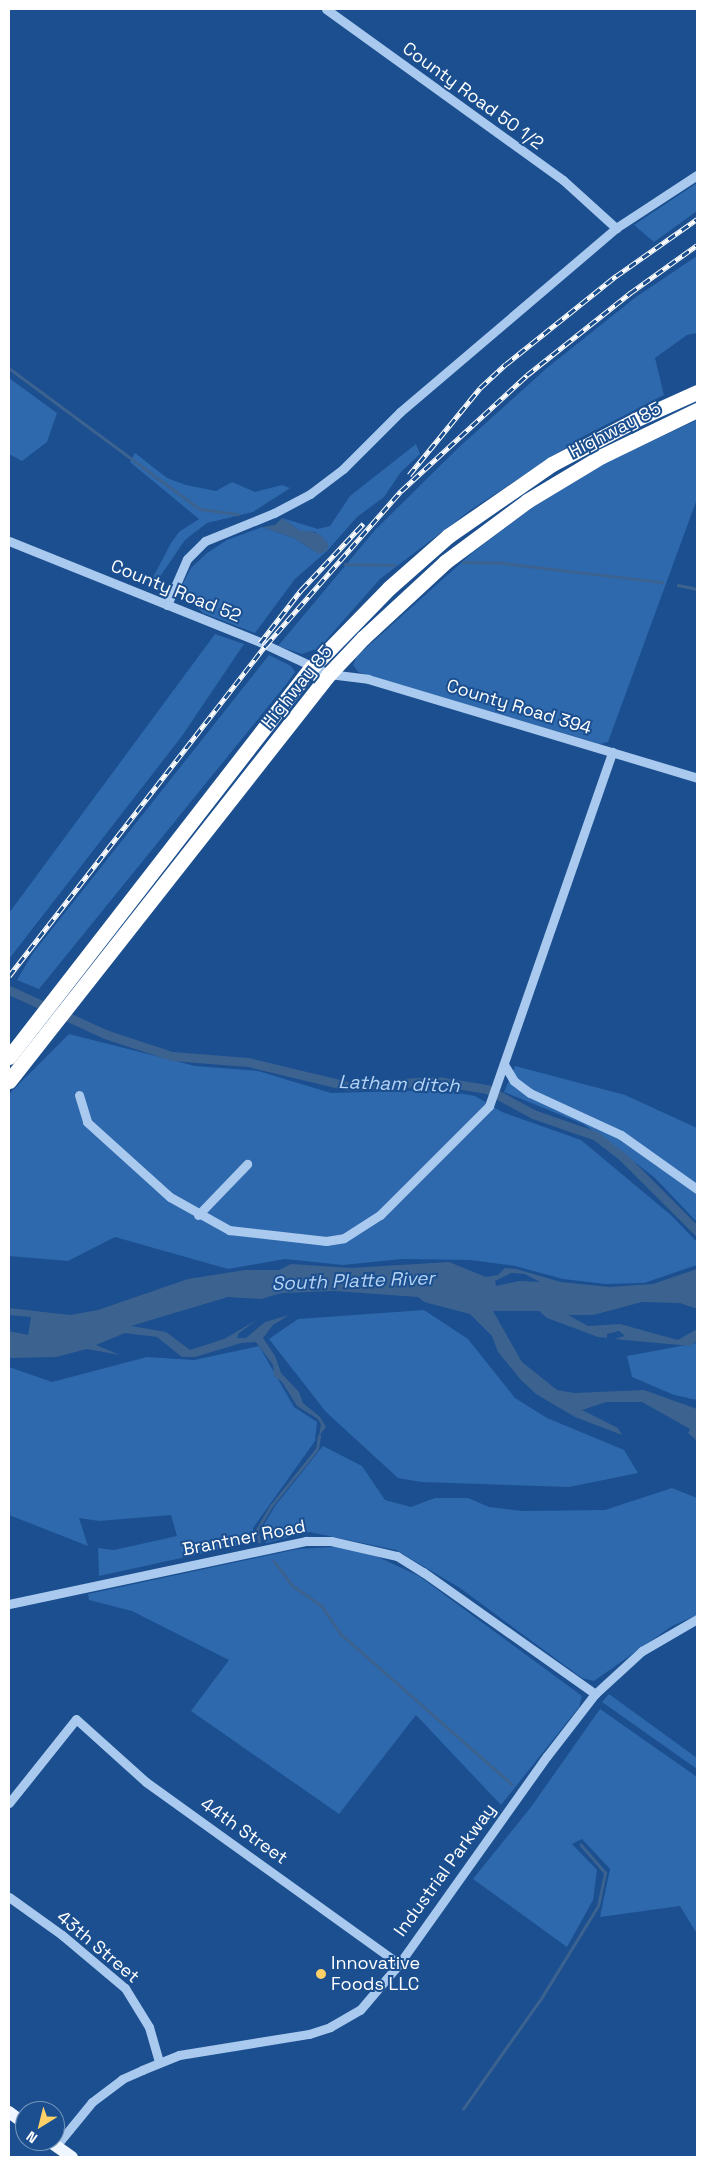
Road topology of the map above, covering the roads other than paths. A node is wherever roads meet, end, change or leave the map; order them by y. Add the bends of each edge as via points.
1 (326, 9) edge
2 (697, 175) edge
3 (616, 228) junction
4 (697, 392) edge
5 (697, 410) edge
6 (9, 541) edge
7 (167, 605) junction
8 (312, 667) junction
9 (329, 674) junction
10 (612, 752) junction
11 (697, 778) edge
12 (9, 1057) edge
13 (505, 1066) junction
14 (9, 1081) edge
15 (79, 1095) dead end
16 (247, 1164) dead end
17 (697, 1189) edge
18 (198, 1215) junction
19 (9, 1604) edge
20 (697, 1619) edge
21 (595, 1694) junction
22 (9, 1803) edge
23 (9, 1897) edge
24 (399, 1964) junction
25 (159, 2062) junction
26 (65, 2130) edge

1 - 3 street, County Road 50 1/2 via 563,180 601,211
2 - 3 street
3 - 7 street via 400,412 343,469 310,494 274,513 204,541 187,559
4 - 8 highway, Highway 85 via 592,442 515,488 448,536 410,569
5 - 9 highway, Highway 85 via 602,456 527,501 445,562
6 - 7 street, County Road 52
7 - 8 street, County Road 52
8 - 9 street, County Road 52
8 - 12 highway, Highway 85
9 - 10 street, County Road 394 via 368,679
9 - 14 highway, Highway 85
10 - 11 street, County Road 394
10 - 13 street
13 - 17 street via 514,1081 530,1093 621,1135
13 - 18 street via 489,1106 380,1215 344,1238 326,1241 246,1233 229,1230
15 - 18 street via 87,1122 170,1197
16 - 18 street
19 - 21 street, Brantner Road via 306,1541 331,1541 396,1556
20 - 21 street, Industrial Parkway via 642,1651
21 - 24 street, Industrial Parkway
22 - 24 street, 44th Street via 76,1719 146,1782
23 - 25 street, 43th Street via 62,1935 125,1988 149,2027
24 - 25 street, Industrial Parkway via 360,2010 330,2027 289,2038 197,2051
25 - 26 street, Industrial Parkway via 106,2090

